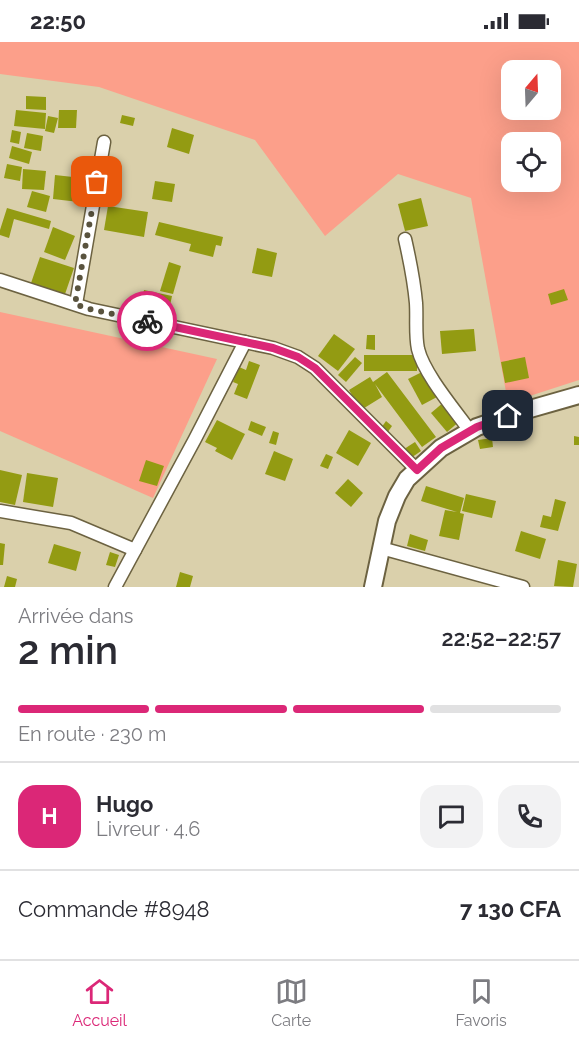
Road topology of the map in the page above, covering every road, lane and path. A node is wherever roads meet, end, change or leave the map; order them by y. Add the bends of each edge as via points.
1 (104, 142) dead end
2 (405, 239) dead end
3 (0, 280) edge
4 (75, 304) junction
5 (244, 342) junction
6 (579, 395) edge
7 (471, 431) junction
8 (417, 470) junction
9 (0, 511) edge
10 (381, 548) junction
11 (135, 550) junction
12 (115, 587) edge
13 (374, 587) edge
14 (523, 587) edge

1 - 4 street
2 - 7 street via 416,303 417,348 428,373
3 - 4 street
4 - 5 street
5 - 8 street via 298,357 315,368
5 - 11 street
6 - 7 street
7 - 8 street via 441,448
8 - 10 street via 397,496
9 - 11 street via 71,523
10 - 13 street
10 - 14 street
11 - 12 street

